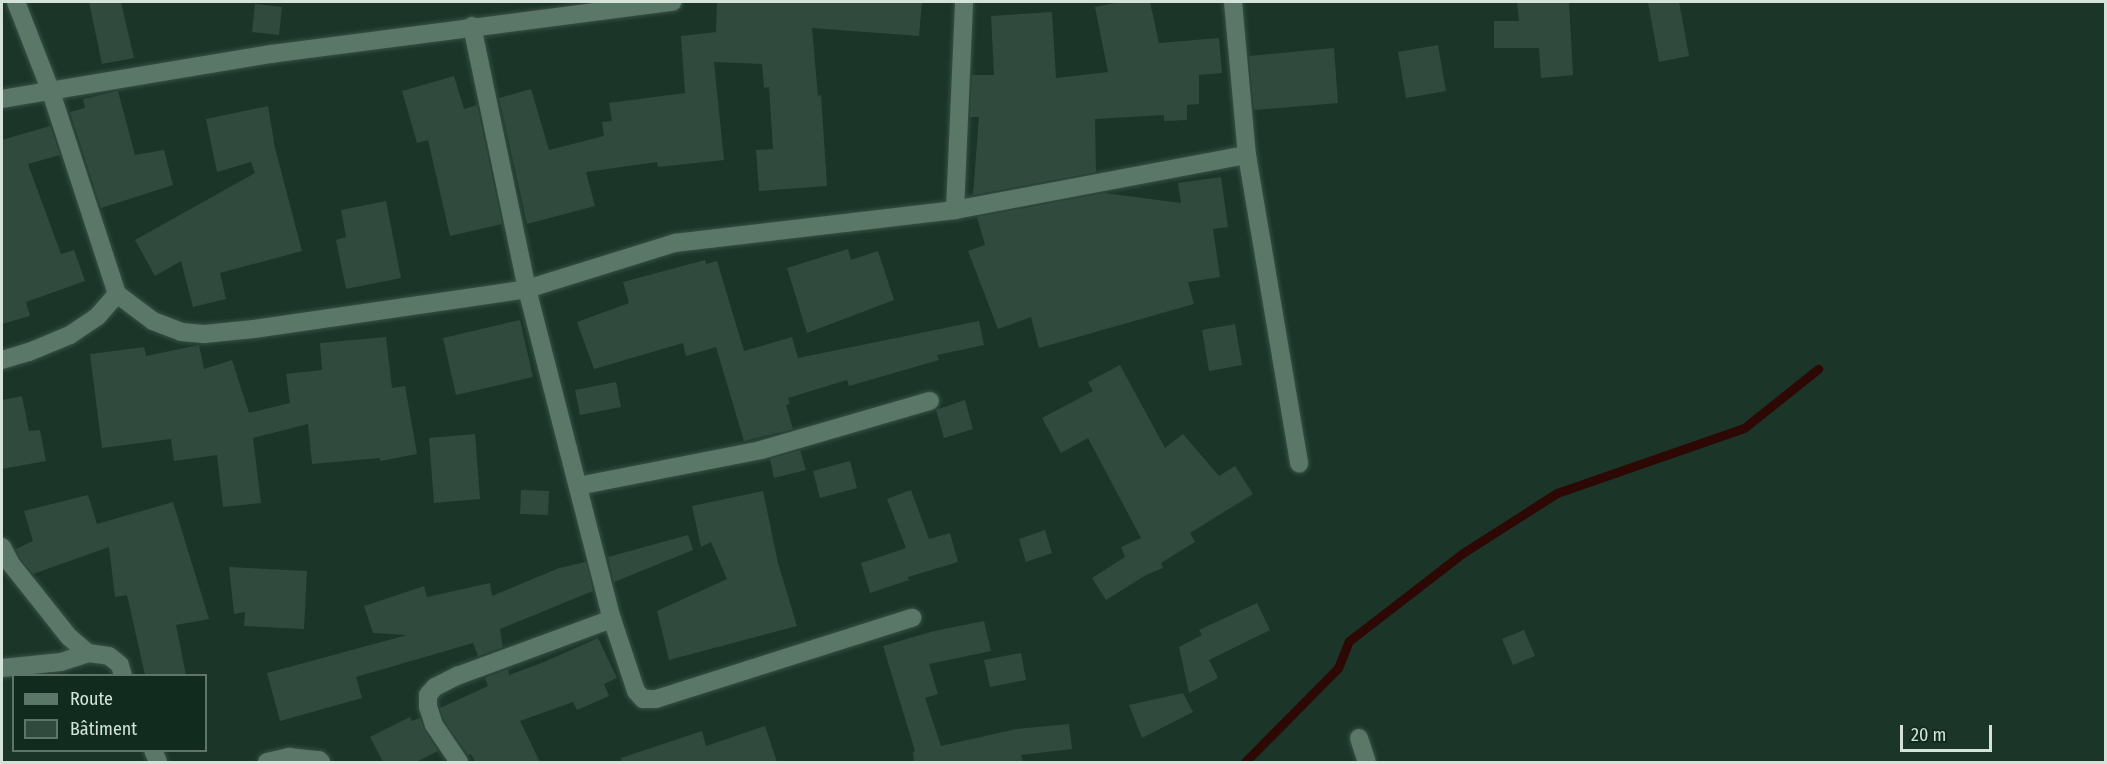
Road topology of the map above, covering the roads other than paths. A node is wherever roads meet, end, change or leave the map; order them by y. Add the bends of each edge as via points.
1 (16, 2) edge
2 (673, 2) edge
3 (964, 2) edge
4 (1233, 2) edge
5 (472, 26) junction
6 (50, 89) junction
7 (2, 99) edge
8 (1247, 155) junction
9 (955, 210) junction
10 (527, 289) junction
11 (117, 294) junction
12 (2, 360) edge
13 (930, 400) dead end
14 (1299, 464) dead end
15 (578, 486) junction
16 (2, 547) edge
17 (912, 618) dead end
18 (612, 619) junction
19 (88, 653) junction
20 (2, 668) edge
21 (123, 674) edge
22 (1359, 738) dead end
23 (267, 762) edge
24 (321, 762) edge
25 (459, 762) edge
26 (1367, 762) edge

1 - 6 street
2 - 5 street
3 - 9 street
4 - 8 street
5 - 6 street
5 - 10 street
6 - 7 street
6 - 11 street
8 - 9 street
8 - 14 street
9 - 10 street via 675,243
10 - 11 street via 204,334 181,332 153,321
10 - 15 street
11 - 12 street via 97,317 70,335
13 - 15 street via 761,450
15 - 18 street
16 - 19 street via 69,637
17 - 18 street via 656,699 643,699 636,691
18 - 25 street via 435,687 428,695 428,707 434,724
19 - 20 street via 61,662
19 - 21 street via 110,656
22 - 26 street
23 - 24 street via 289,757

